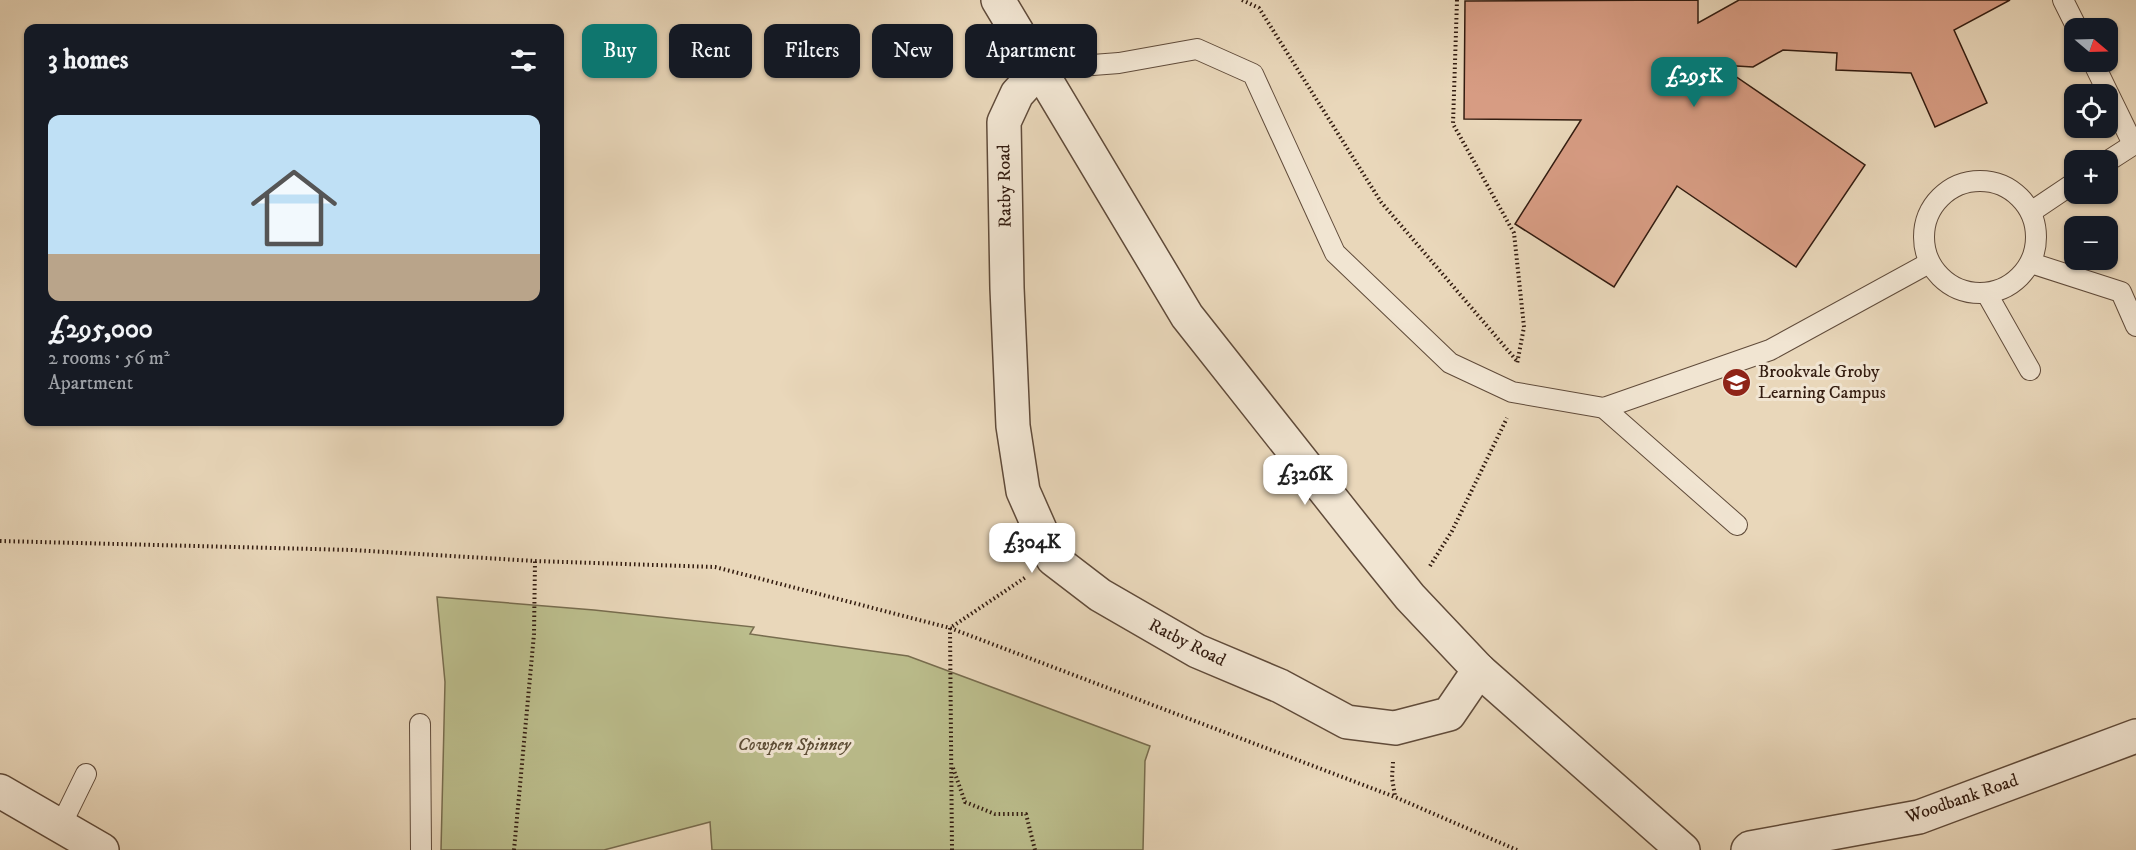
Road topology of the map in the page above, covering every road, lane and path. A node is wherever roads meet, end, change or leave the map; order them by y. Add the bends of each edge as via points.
1 (998, 0) edge
2 (1242, 0) edge
3 (1457, 0) edge
4 (2063, 0) edge
5 (2072, 18) edge
6 (1013, 24) edge
7 (1097, 65) edge
8 (2098, 72) edge
9 (1032, 78) edge
10 (1045, 78) edge
11 (2135, 143) edge
12 (2118, 154) edge
13 (2064, 190) edge
14 (2031, 212) junction
15 (1929, 262) junction
16 (2031, 263) junction
17 (1987, 294) junction
18 (2136, 326) edge
19 (1518, 361) junction
20 (2030, 370) dead end
21 (1512, 392) junction
22 (1604, 408) junction
23 (1737, 525) dead end
24 (1452, 531) dead end
25 (0, 541) edge
26 (1053, 559) junction
27 (535, 561) junction
28 (950, 628) junction
29 (1479, 670) junction
30 (420, 724) dead end
31 (2136, 736) edge
32 (951, 763) junction
33 (86, 774) dead end
34 (1392, 778) dead end
35 (0, 791) edge
36 (1395, 797) junction
37 (60, 827) junction
38 (1863, 839) edge
39 (102, 850) edge
40 (421, 850) edge
41 (514, 850) edge
42 (952, 850) edge
43 (1035, 850) edge
44 (1516, 850) edge
45 (1683, 850) edge
46 (1748, 850) edge

1 - 6 street
2 - 19 path via 1259,9 1381,202
3 - 19 path via 1453,124 1514,233 1524,327
4 - 5 lane
7 - 21 lane via 1197,49 1253,74 1335,253 1450,363
8 - 11 lane
9 - 26 street, Ratby Road via 1017,94 1004,122 1013,426 1023,491
10 - 29 street via 1187,316 1410,597
11 - 12 lane
13 - 14 lane
14 - 15 lane via 2021,198 1999,184 1972,181 1956,186 1930,211 1924,228
14 - 16 lane via 2036,238
15 - 17 lane via 1954,288
15 - 22 lane via 1770,350
16 - 17 lane via 2005,289
16 - 18 lane via 2121,292
17 - 20 lane
19 - 21 path
21 - 22 lane
21 - 24 path via 1508,416
22 - 23 lane
25 - 27 path via 340,550
26 - 28 path
26 - 29 street, Ratby Road via 1100,596 1197,651 1280,686 1347,722 1395,729 1449,714
27 - 28 path via 715,567
27 - 41 path via 534,634
28 - 32 path
28 - 36 path
29 - 45 street
30 - 40 lane
31 - 38 street, Woodbank Road
32 - 42 path
32 - 43 path via 965,802 995,814 1026,813
33 - 37 lane
34 - 36 path
35 - 37 street
36 - 44 path
37 - 39 street
38 - 46 street, Woodbank Road

